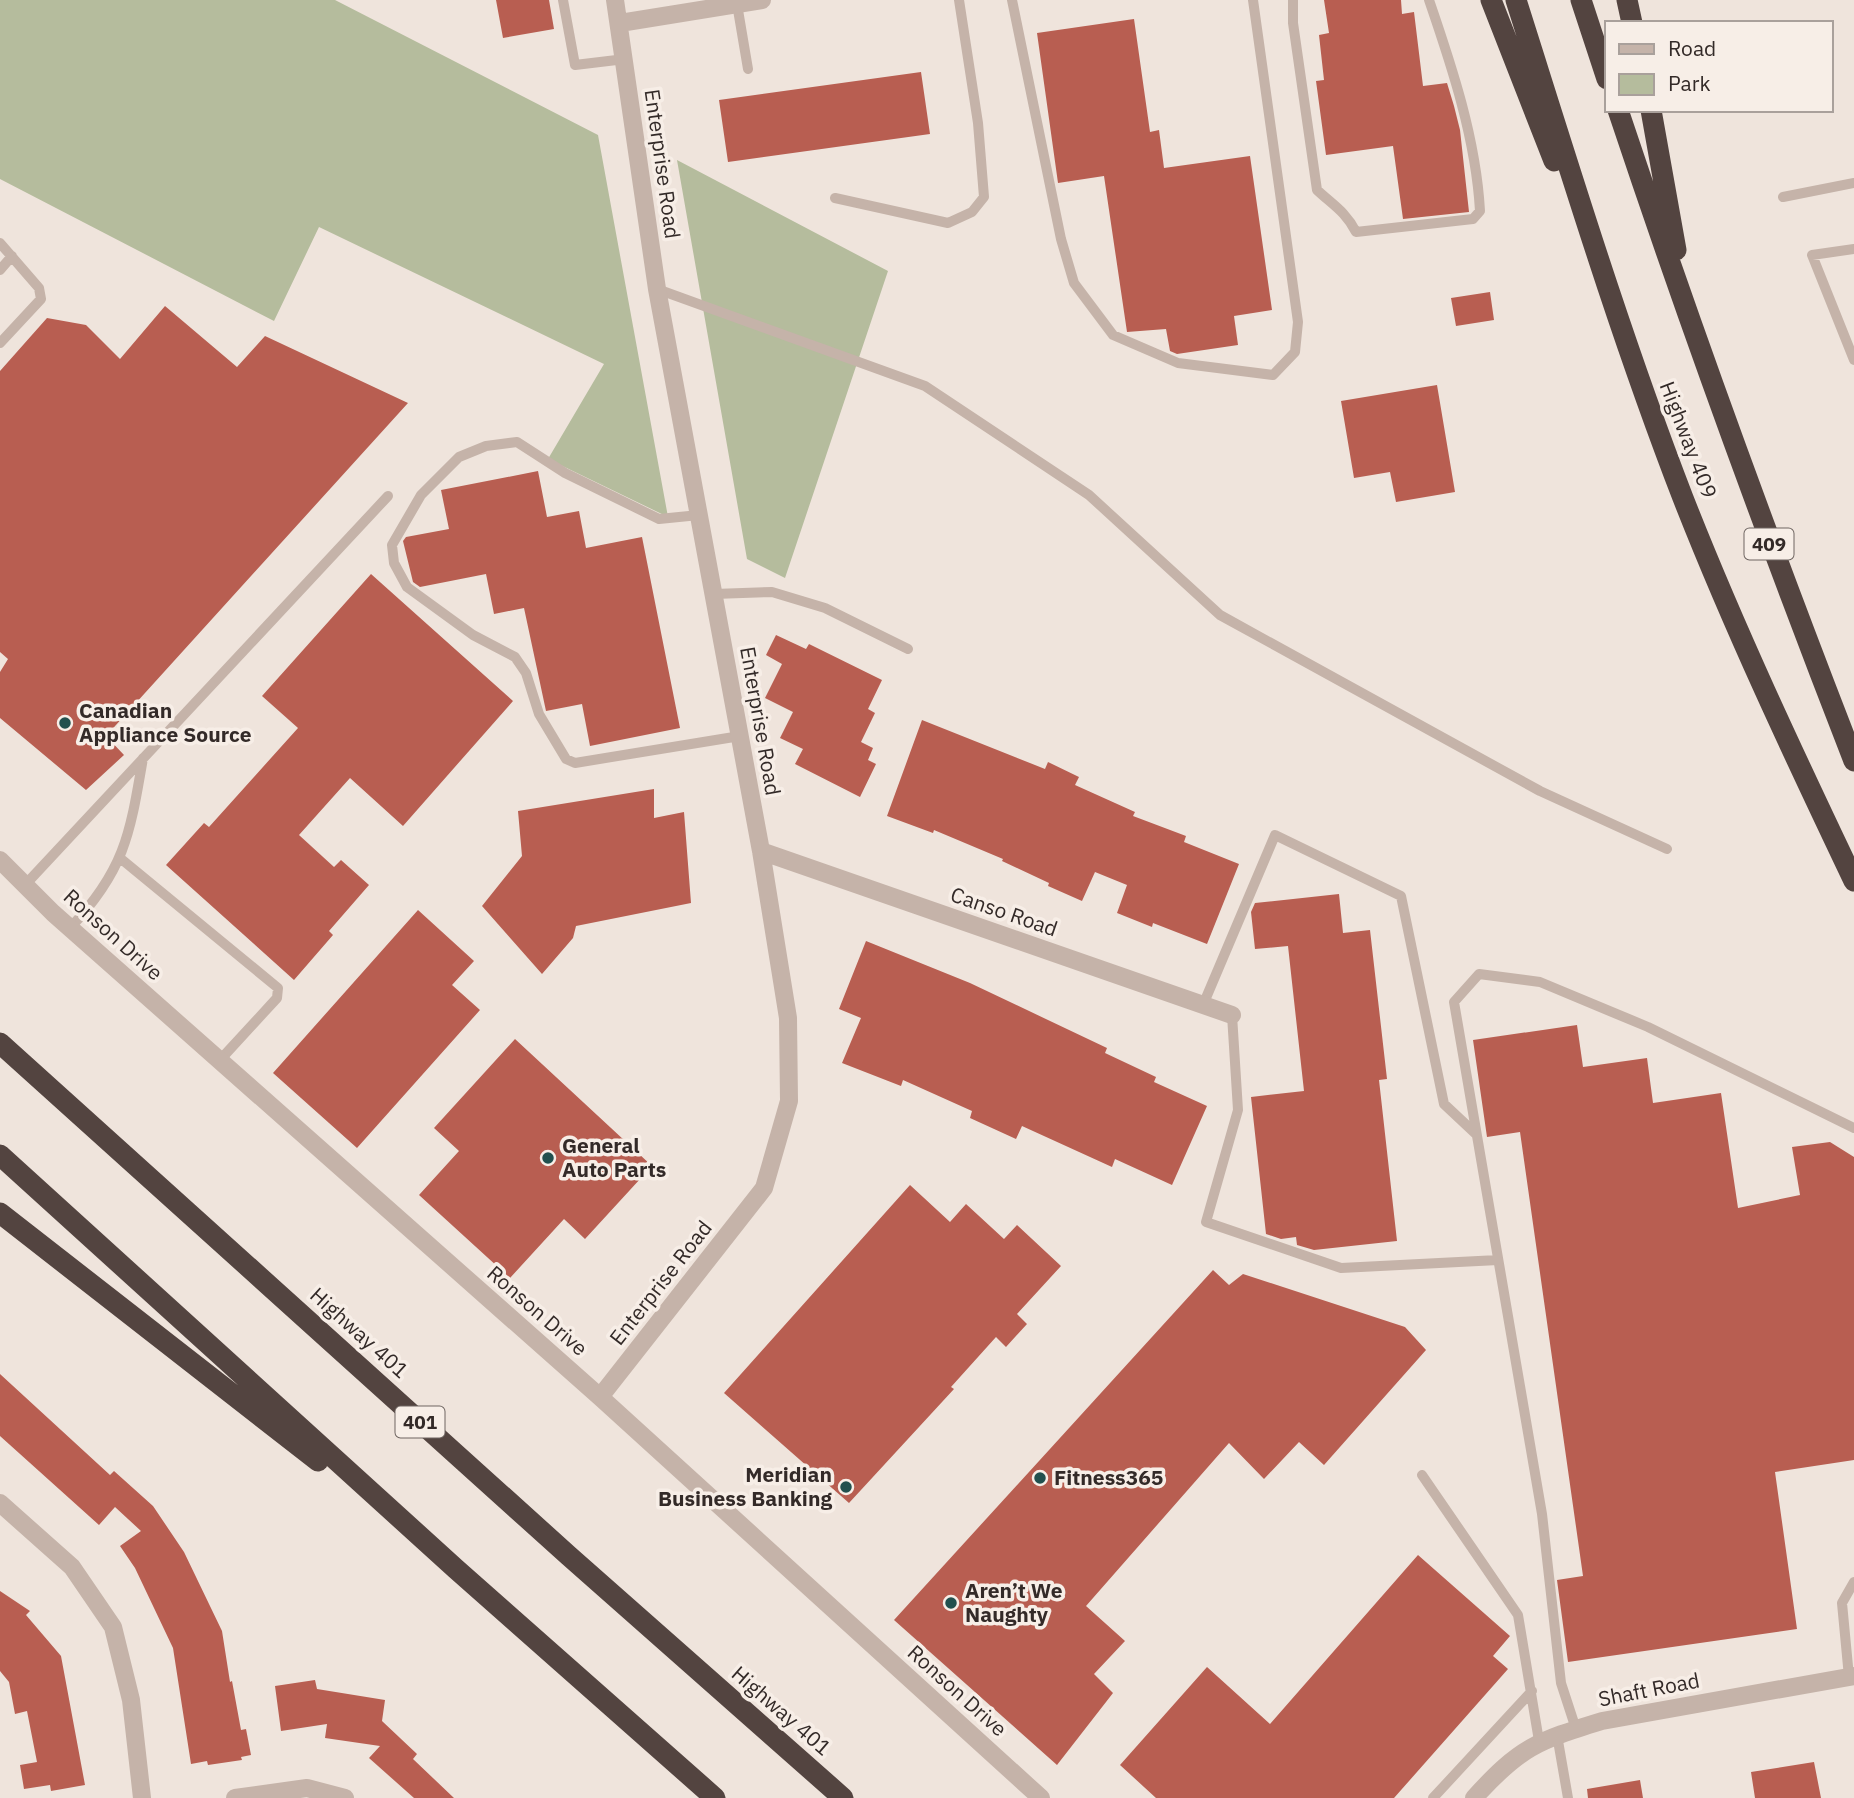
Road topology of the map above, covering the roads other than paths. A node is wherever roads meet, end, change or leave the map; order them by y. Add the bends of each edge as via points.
1 (564, 0) edge
2 (615, 0) edge
3 (762, 0) edge
4 (959, 0) edge
5 (1012, 0) edge
6 (1253, 0) edge
7 (1293, 0) edge
8 (1429, 0) edge
9 (1491, 0) edge
10 (1516, 0) edge
11 (1581, 0) edge
12 (1627, 0) edge
13 (737, 4) junction
14 (1632, 21) edge
15 (620, 23) junction
16 (625, 60) junction
17 (748, 69) dead end
18 (1605, 73) edge
19 (1619, 112) edge
20 (1651, 112) edge
21 (1854, 183) edge
22 (1783, 197) dead end
23 (835, 198) dead end
24 (0, 243) edge
25 (1854, 249) edge
26 (12, 256) junction
27 (0, 270) edge
28 (657, 289) junction
29 (1617, 318) junction
30 (1690, 325) junction
31 (0, 343) edge
32 (1854, 360) edge
33 (388, 496) dead end
34 (699, 515) junction
35 (714, 594) junction
36 (908, 649) dead end
37 (740, 736) junction
38 (143, 758) junction
39 (1854, 761) edge
40 (1667, 849) dead end
41 (761, 851) junction
42 (120, 858) junction
43 (0, 860) edge
44 (1854, 881) edge
45 (25, 885) junction
46 (70, 928) junction
47 (1203, 1005) junction
48 (1232, 1015) joint
49 (0, 1042) edge
50 (220, 1060) junction
51 (1854, 1128) edge
52 (1476, 1134) junction
53 (0, 1155) edge
54 (0, 1213) edge
55 (1499, 1260) junction
56 (600, 1397) junction
57 (1422, 1475) dead end
58 (0, 1503) edge
59 (456, 1569) junction
60 (1854, 1582) edge
61 (1851, 1676) edge
62 (1532, 1691) junction
63 (1576, 1729) junction
64 (1557, 1735) junction
65 (1539, 1741) junction
66 (1441, 1795) edge
67 (142, 1798) edge
68 (235, 1798) edge
69 (345, 1798) edge
70 (715, 1798) edge
71 (842, 1798) edge
72 (1041, 1798) edge
73 (1474, 1798) edge
74 (1568, 1798) edge

1 - 16 lane via 575,65
2 - 15 street, Enterprise Road
3 - 13 street
4 - 23 lane via 984,197 972,212 948,223
5 - 6 lane via 1074,283 1113,335 1178,363 1273,375 1295,352 1298,322
7 - 8 lane via 1317,190 1344,211 1356,232 1473,219 1480,211 1454,74
9 - 29 highway
10 - 29 highway, Highway 409
11 - 18 highway
12 - 14 highway
13 - 15 street
13 - 17 lane
15 - 16 street, Enterprise Road
16 - 28 street, Enterprise Road
19 - 30 highway, Highway 409 / 409
20 - 30 highway
21 - 22 lane
24 - 26 lane
25 - 32 lane via 1812,255
26 - 27 lane
26 - 31 lane via 39,288 41,299
28 - 34 street, Enterprise Road
28 - 40 lane via 925,386 1089,495 1220,615 1540,790
29 - 44 highway, Highway 409 via 1683,499 1756,673
30 - 39 highway, Highway 409 / 409
33 - 38 lane
34 - 35 street, Enterprise Road
34 - 37 lane via 659,519 565,473 517,442 486,446 459,457 421,495 392,545 394,563 407,587 473,635 515,657 526,673 539,714 566,759 575,763
35 - 36 lane via 772,592 824,608
35 - 37 street, Enterprise Road
37 - 41 street, Enterprise Road
38 - 42 lane via 131,829
38 - 45 lane
41 - 47 street, Canso Road
41 - 56 street, Enterprise Road via 788,1018 789,1101 764,1188
42 - 46 lane via 114,873
42 - 50 lane via 278,988 277,998
43 - 45 street, Ronson Drive
45 - 46 street, Ronson Drive
46 - 50 street, Ronson Drive
47 - 48 street, Canso Road
47 - 52 lane via 1275,835 1401,896 1444,1104
48 - 55 lane via 1238,1111 1206,1222 1341,1268
49 - 71 highway, Highway 401 / 401
50 - 56 street, Ronson Drive
51 - 52 lane via 1648,1027 1540,982 1479,974 1454,1002
52 - 55 lane
53 - 59 highway
54 - 59 highway
55 - 63 lane via 1542,1514 1561,1683
56 - 72 street, Ronson Drive
57 - 62 lane via 1518,1615
58 - 67 street via 72,1567 113,1627 131,1700
59 - 70 highway
60 - 61 lane via 1842,1602
61 - 63 street, Shaft Road
62 - 65 lane
62 - 66 lane
63 - 64 street, Shaft Road
64 - 65 street, Shaft Road
64 - 74 lane
65 - 73 street, Shaft Road via 1514,1756
68 - 69 street via 307,1788

